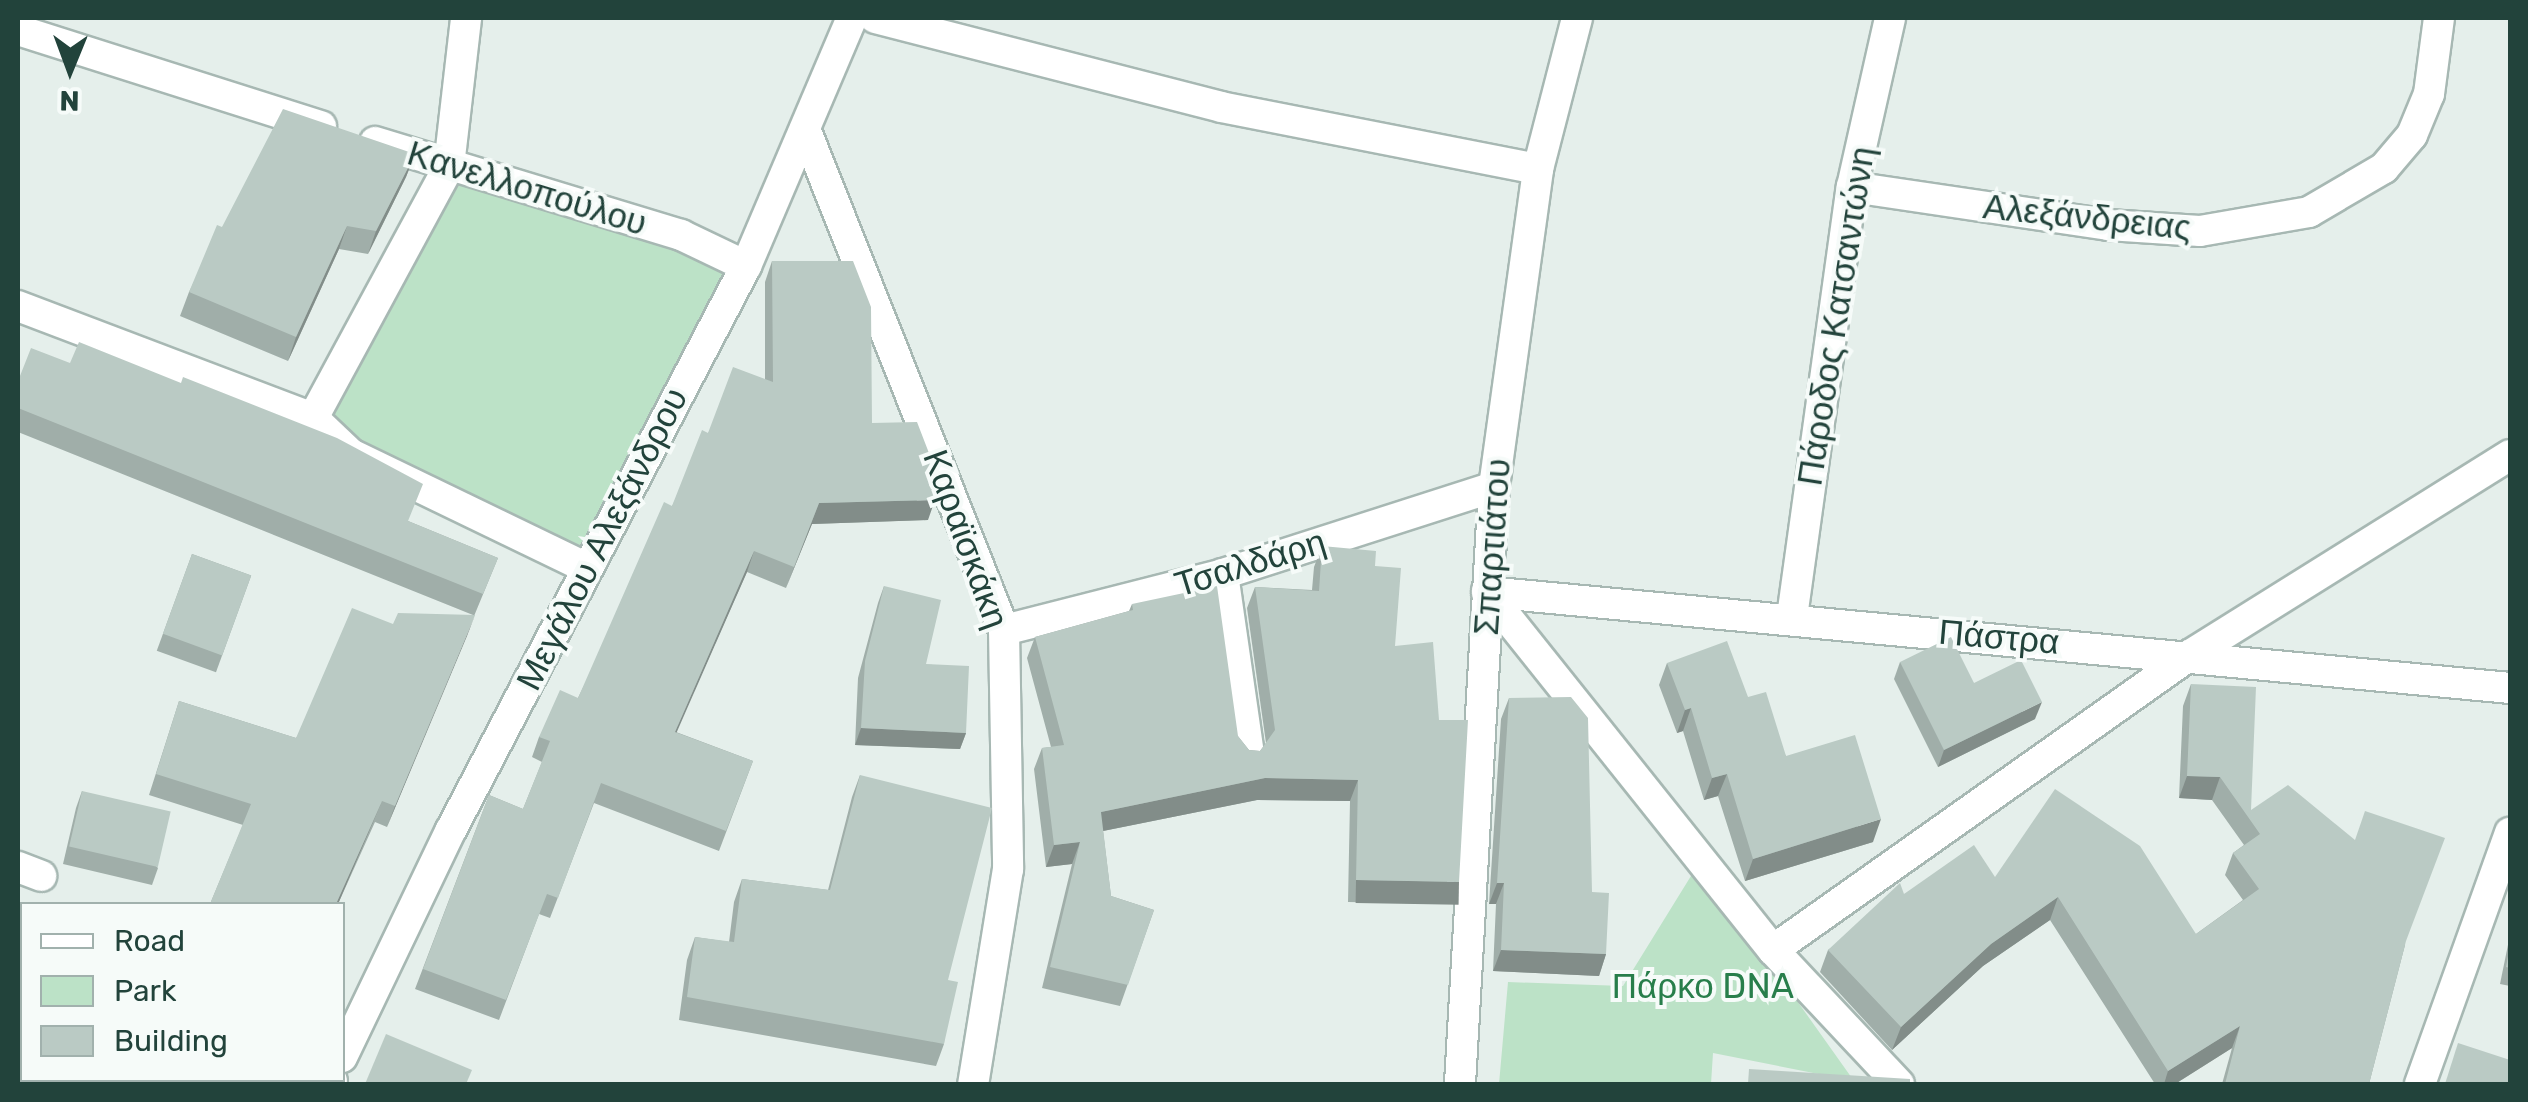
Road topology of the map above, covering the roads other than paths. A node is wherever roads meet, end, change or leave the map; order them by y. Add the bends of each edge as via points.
1 (466, 18) edge
2 (852, 18) edge
3 (875, 18) edge
4 (1577, 18) edge
5 (1890, 18) edge
6 (2439, 18) edge
7 (18, 30) edge
8 (807, 134) junction
9 (448, 166) junction
10 (1538, 169) junction
11 (1852, 186) junction
12 (746, 266) junction
13 (18, 306) edge
14 (313, 418) junction
15 (2510, 455) edge
16 (1494, 487) junction
17 (587, 568) junction
18 (1224, 574) junction
19 (1487, 592) junction
20 (1792, 617) junction
21 (1004, 630) junction
22 (2190, 655) junction
23 (2510, 688) edge
24 (1249, 754) edge
25 (2510, 833) edge
26 (1773, 950) junction
27 (345, 1051) edge
28 (973, 1084) edge
29 (1460, 1084) edge
30 (1899, 1084) edge
31 (2420, 1084) edge

1 - 9 street
2 - 8 street, Μεγάλου Αλεξάνδρου
3 - 10 street via 1221,107
4 - 10 street, Σπαρτιάτου
5 - 11 street, Πάροδος Κατσαντώνη
6 - 11 street, Αλεξάνδρειας via 2429,94 2412,134 2384,168 2309,212 2200,231 2108,225
7 - 9 street, Κανελλοπούλου
8 - 12 street, Μεγάλου Αλεξάνδρου
8 - 21 street, Καραϊσκάκη
9 - 12 street, Κανελλοπούλου via 682,235
9 - 14 street
10 - 16 street, Σπαρτιάτου
11 - 20 street, Πάροδος Κατσαντώνη
12 - 17 street, Μεγάλου Αλεξάνδρου
13 - 14 street
14 - 17 street via 351,454
15 - 22 street
16 - 18 street, Τσαλδάρη
16 - 19 street, Σπαρτιάτου
17 - 27 street, Μεγάλου Αλεξάνδρου
18 - 21 street, Τσαλδάρη
18 - 24 street
19 - 20 street, Πάστρα
19 - 26 street
19 - 29 street, Σπαρτιάτου
20 - 22 street, Πάστρα
21 - 28 street, Καραϊσκάκη via 1008,869
22 - 23 street, Πάστρα
22 - 26 street
25 - 31 street
26 - 30 street

